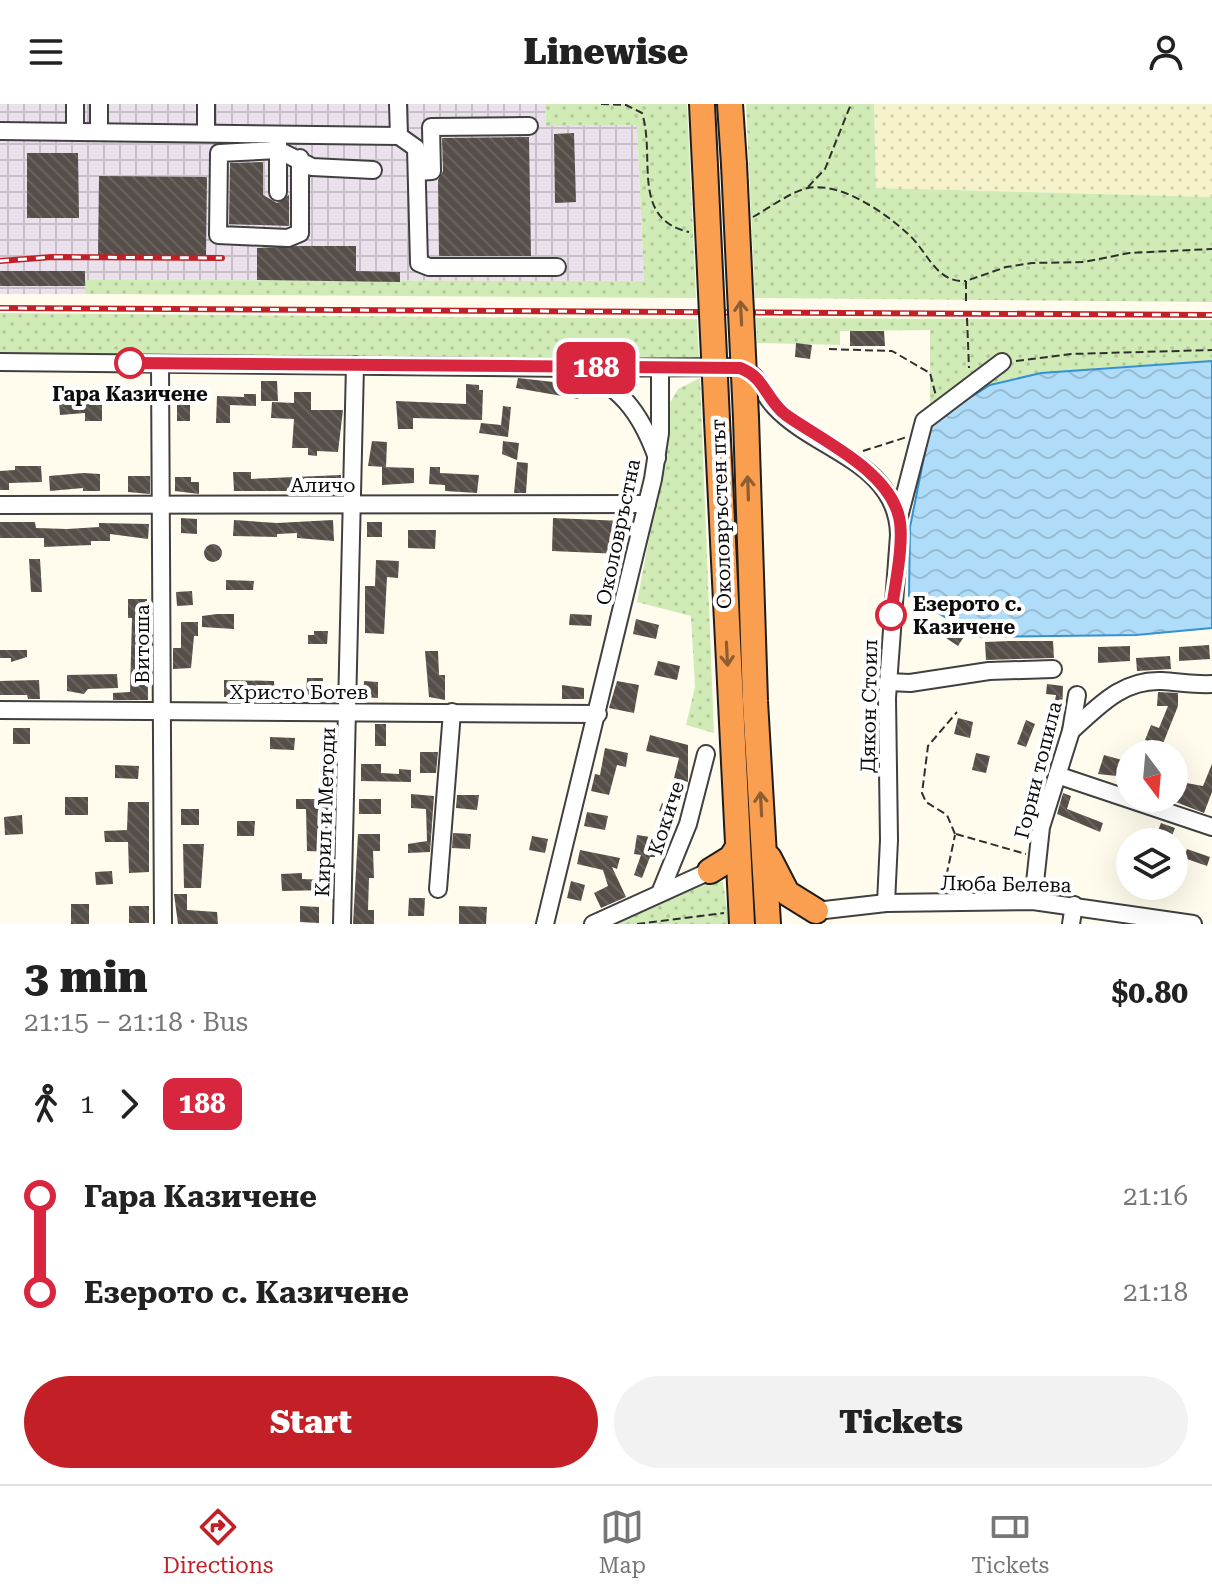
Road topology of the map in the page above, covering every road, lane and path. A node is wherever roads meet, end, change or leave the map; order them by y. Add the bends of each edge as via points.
1 (75, 104) edge
2 (99, 104) edge
3 (206, 104) edge
4 (398, 104) edge
5 (601, 104) edge
6 (702, 104) edge
7 (730, 104) edge
8 (851, 104) edge
9 (529, 126) dead end
10 (0, 131) edge
11 (75, 131) junction
12 (99, 131) junction
13 (206, 132) junction
14 (399, 136) junction
15 (278, 143) junction
16 (300, 158) junction
17 (373, 170) dead end
18 (417, 172) junction
19 (807, 188) junction
20 (278, 192) dead end
21 (750, 218) dead end
22 (702, 231) dead end
23 (1212, 249) edge
24 (557, 267) dead end
25 (966, 281) junction
26 (966, 301) dead end
27 (967, 318) dead end
28 (829, 349) dead end
29 (1212, 350) edge
30 (0, 362) edge
31 (1002, 362) joint
32 (160, 364) junction
33 (355, 365) junction
34 (573, 368) junction
35 (660, 369) junction
36 (970, 387) junction
37 (939, 409) junction
38 (920, 434) junction
39 (846, 455) junction
40 (657, 458) junction
41 (647, 504) junction
42 (0, 505) edge
43 (354, 505) junction
44 (162, 507) junction
45 (899, 517) junction
46 (1053, 669) dead end
47 (888, 682) junction
48 (1212, 684) edge
49 (1077, 695) dead end
50 (0, 710) edge
51 (162, 711) junction
52 (348, 712) junction
53 (452, 712) junction
54 (957, 712) dead end
55 (598, 714) junction
56 (1071, 731) junction
57 (706, 754) dead end
58 (1057, 775) junction
59 (1212, 827) edge
60 (955, 834) junction
61 (763, 844) junction
62 (738, 847) junction
63 (1037, 861) junction
64 (710, 871) junction
65 (741, 888) junction
66 (438, 889) dead end
67 (660, 893) junction
68 (1033, 901) junction
69 (942, 902) junction
70 (886, 903) junction
71 (1074, 905) junction
72 (816, 911) junction
73 (736, 918) edge
74 (1145, 920) edge
75 (163, 924) edge
76 (342, 924) edge
77 (545, 924) edge
78 (593, 924) edge
79 (637, 924) edge
80 (768, 924) edge
81 (793, 924) edge
82 (1071, 924) edge
83 (1193, 924) edge

1 - 11 street
2 - 12 street
3 - 13 street
4 - 14 street
5 - 22 path via 626,105 642,113 654,210 671,227
6 -> 62 highway, Околовръстен път, bridge
61 -> 7 highway, Околовръстен път, bridge
8 - 19 path via 825,169
9 - 18 street via 431,127 432,171
10 - 11 street
11 - 12 street
12 - 13 street
13 - 15 street
14 - 15 street
14 - 18 street via 416,148
15 - 16 street
15 - 16 street via 216,156 221,237 288,238 300,233
15 - 20 street
16 - 17 street via 312,167
18 - 24 street via 419,263
19 - 21 path
19 - 25 path via 837,190 872,208 907,233 939,273 952,282
23 - 25 path via 1032,263
25 - 26 path
27 - 36 path
28 - 37 path via 892,351 917,363 930,373
29 - 31 path via 1071,354
30 - 32 street, Околовръстна
31 - 36 street
32 - 33 street, Околовръстна
32 - 44 street, Витоша
33 - 34 street, Околовръстна
33 - 43 street, Кирил и Методи
34 - 35 street
34 - 40 street, Околовръстна via 605,381 632,405
35 - 39 street via 727,367 751,372 776,408
35 - 40 street
36 - 37 street
37 - 38 street via 924,421
38 - 39 path
38 - 45 street, Дякон Стоил
39 - 45 street via 879,483
40 - 41 street, Околовръстна
41 - 43 street, Аличо
41 - 55 street, Околовръстна
42 - 44 street, Аличо
43 - 44 street, Аличо
43 - 52 street, Кирил и Методи
44 - 51 street, Витоша
45 - 47 street, Дякон Стоил
46 - 47 street
47 - 70 street, Дякон Стоил
48 - 56 street via 1159,681 1132,686 1097,704
49 - 56 street, Горни топила
50 - 51 street, Христо Ботев
51 - 52 street, Христо Ботев
51 - 75 street, Витоша
52 - 53 street, Христо Ботев
52 - 76 street, Кирил и Методи
53 - 55 street, Христо Ботев
53 - 66 street
54 - 60 path via 928,746 923,798 947,815
55 - 77 street, Околовръстна
56 - 58 street, Горни топила
57 - 67 street, Кокиче via 688,824
58 - 59 street
58 - 63 street, Горни топила via 1047,800
60 - 63 path
60 - 69 path
61 - 72 highway via 787,893
61 - 80 highway, Околовръстен път
62 - 64 highway
62 - 65 highway, Околовръстен път
63 - 68 street, Горни топила
64 - 65 highway
64 - 67 street
65 - 73 highway, Околовръстен път
67 - 78 street
68 - 69 street, Люба Белева
68 - 71 street, Люба Белева
69 - 70 street, Люба Белева
70 - 72 street, Люба Белева
71 - 74 street, Люба Белева
71 - 82 street
72 - 81 highway
73 - 79 path
74 - 83 street, Люба Белева

